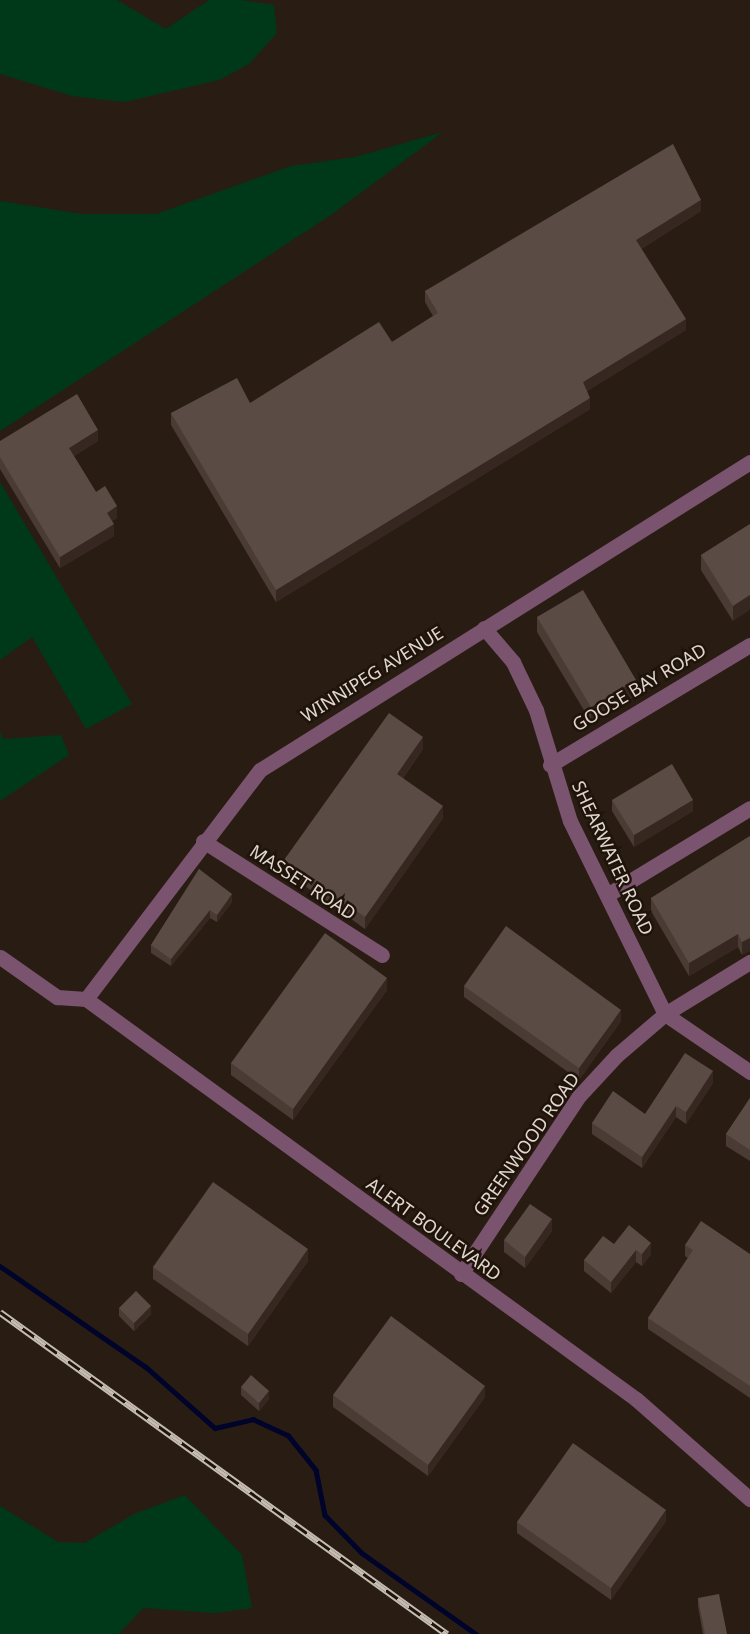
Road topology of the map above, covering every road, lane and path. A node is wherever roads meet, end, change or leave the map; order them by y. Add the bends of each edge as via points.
1 (750, 462) edge
2 (484, 628) junction
3 (750, 645) edge
4 (550, 765) junction
5 (750, 808) edge
6 (203, 841) junction
7 (607, 895) junction
8 (382, 955) dead end
9 (0, 957) edge
10 (750, 962) edge
11 (86, 999) junction
12 (665, 1014) junction
13 (750, 1072) edge
14 (461, 1274) junction
15 (750, 1499) edge

1 - 2 street, WINNIPEG AVENUE
2 - 4 street, SHEARWATER ROAD via 522,681
2 - 6 street, WINNIPEG AVENUE via 260,770
3 - 4 street, GOOSE BAY ROAD
4 - 7 street, SHEARWATER ROAD
5 - 7 street
6 - 8 street, MASSET ROAD
6 - 11 street, WINNIPEG AVENUE
7 - 12 street, SHEARWATER ROAD
9 - 11 street via 57,997
10 - 12 street, GREENWOOD ROAD
11 - 14 street, ALERT BOULEVARD
12 - 13 street, SHEARWATER ROAD
12 - 14 street, GREENWOOD ROAD via 579,1096
14 - 15 street, ALERT BOULEVARD via 636,1399

